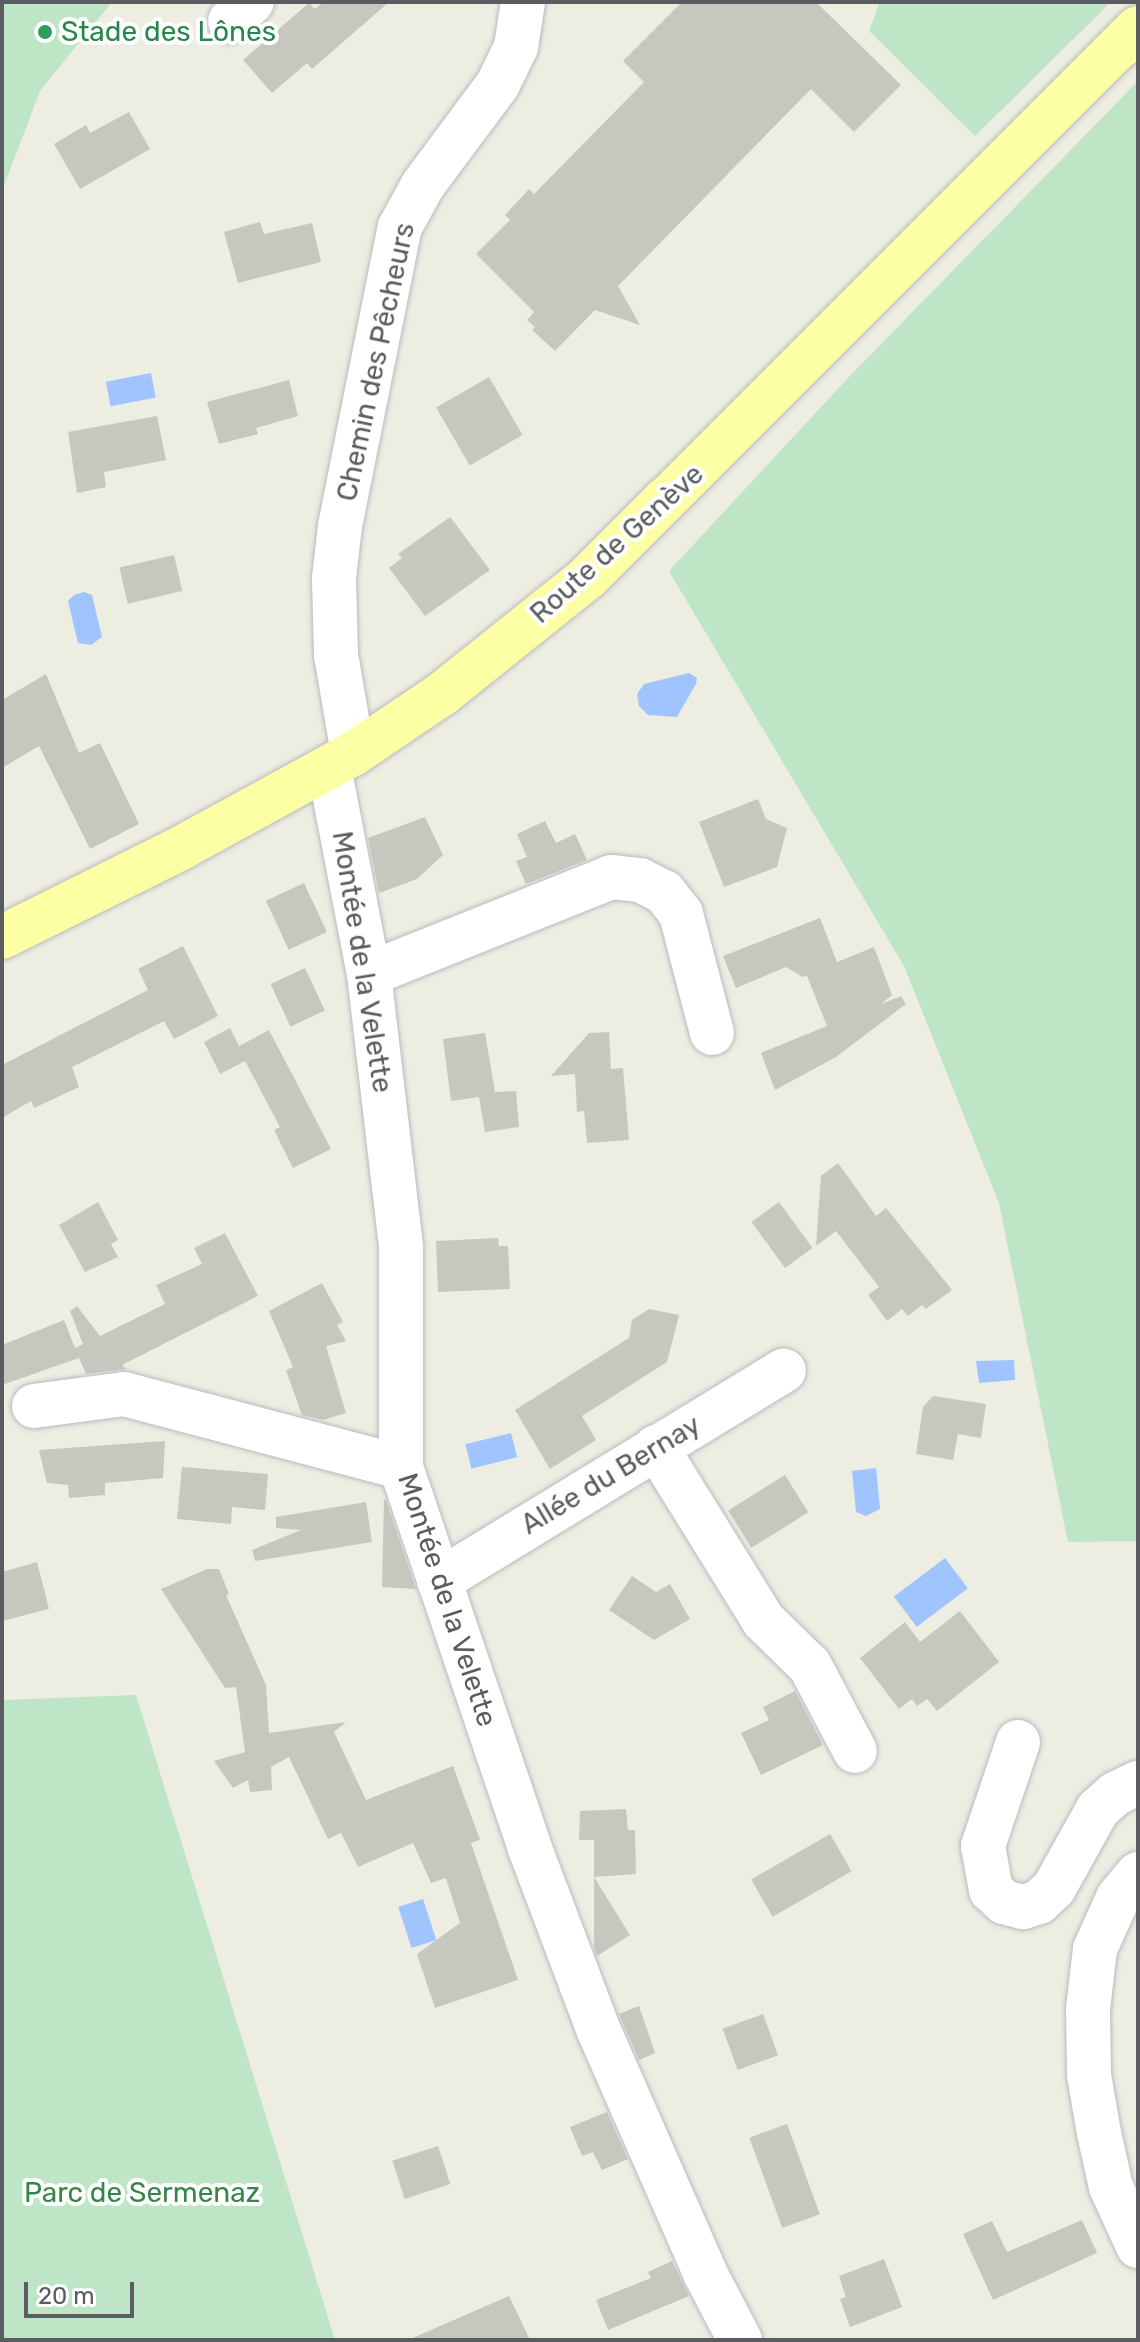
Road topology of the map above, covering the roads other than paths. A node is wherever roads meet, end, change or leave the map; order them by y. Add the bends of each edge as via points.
1 (523, 2) edge
2 (1138, 28) edge
3 (341, 760) junction
4 (2, 937) edge
5 (369, 974) junction
6 (712, 1033) dead end
7 (784, 1370) dead end
8 (34, 1406) dead end
9 (656, 1447) junction
10 (401, 1467) junction
11 (439, 1581) junction
12 (1018, 1742) dead end
13 (855, 1751) dead end
14 (1138, 1783) edge
15 (1138, 1874) edge
16 (1138, 2246) edge
17 (740, 2340) edge

1 - 3 street, Chemin des Pêcheurs via 516,47 498,84 423,185 400,227 334,578
2 - 3 main road, Route de Genève via 588,577 442,694
3 - 4 main road, Route de Genève
3 - 5 street, Montée de la Velette
5 - 6 street via 611,877 640,880 664,892 681,914
5 - 10 street, Montée de la Velette via 401,1248
7 - 9 street, Allée du Bernay
8 - 10 street via 124,1394
9 - 11 street, Allée du Bernay
9 - 13 street via 764,1621 810,1666
10 - 11 street, Montée de la Velette
11 - 17 street, Montée de la Velette via 599,2031 705,2273
12 - 14 street via 983,1846 991,1890 1004,1902 1023,1907 1039,1902 1054,1888 1098,1809
15 - 16 street via 1118,1898 1095,1949 1088,2009 1089,2075 1099,2133 1111,2187

